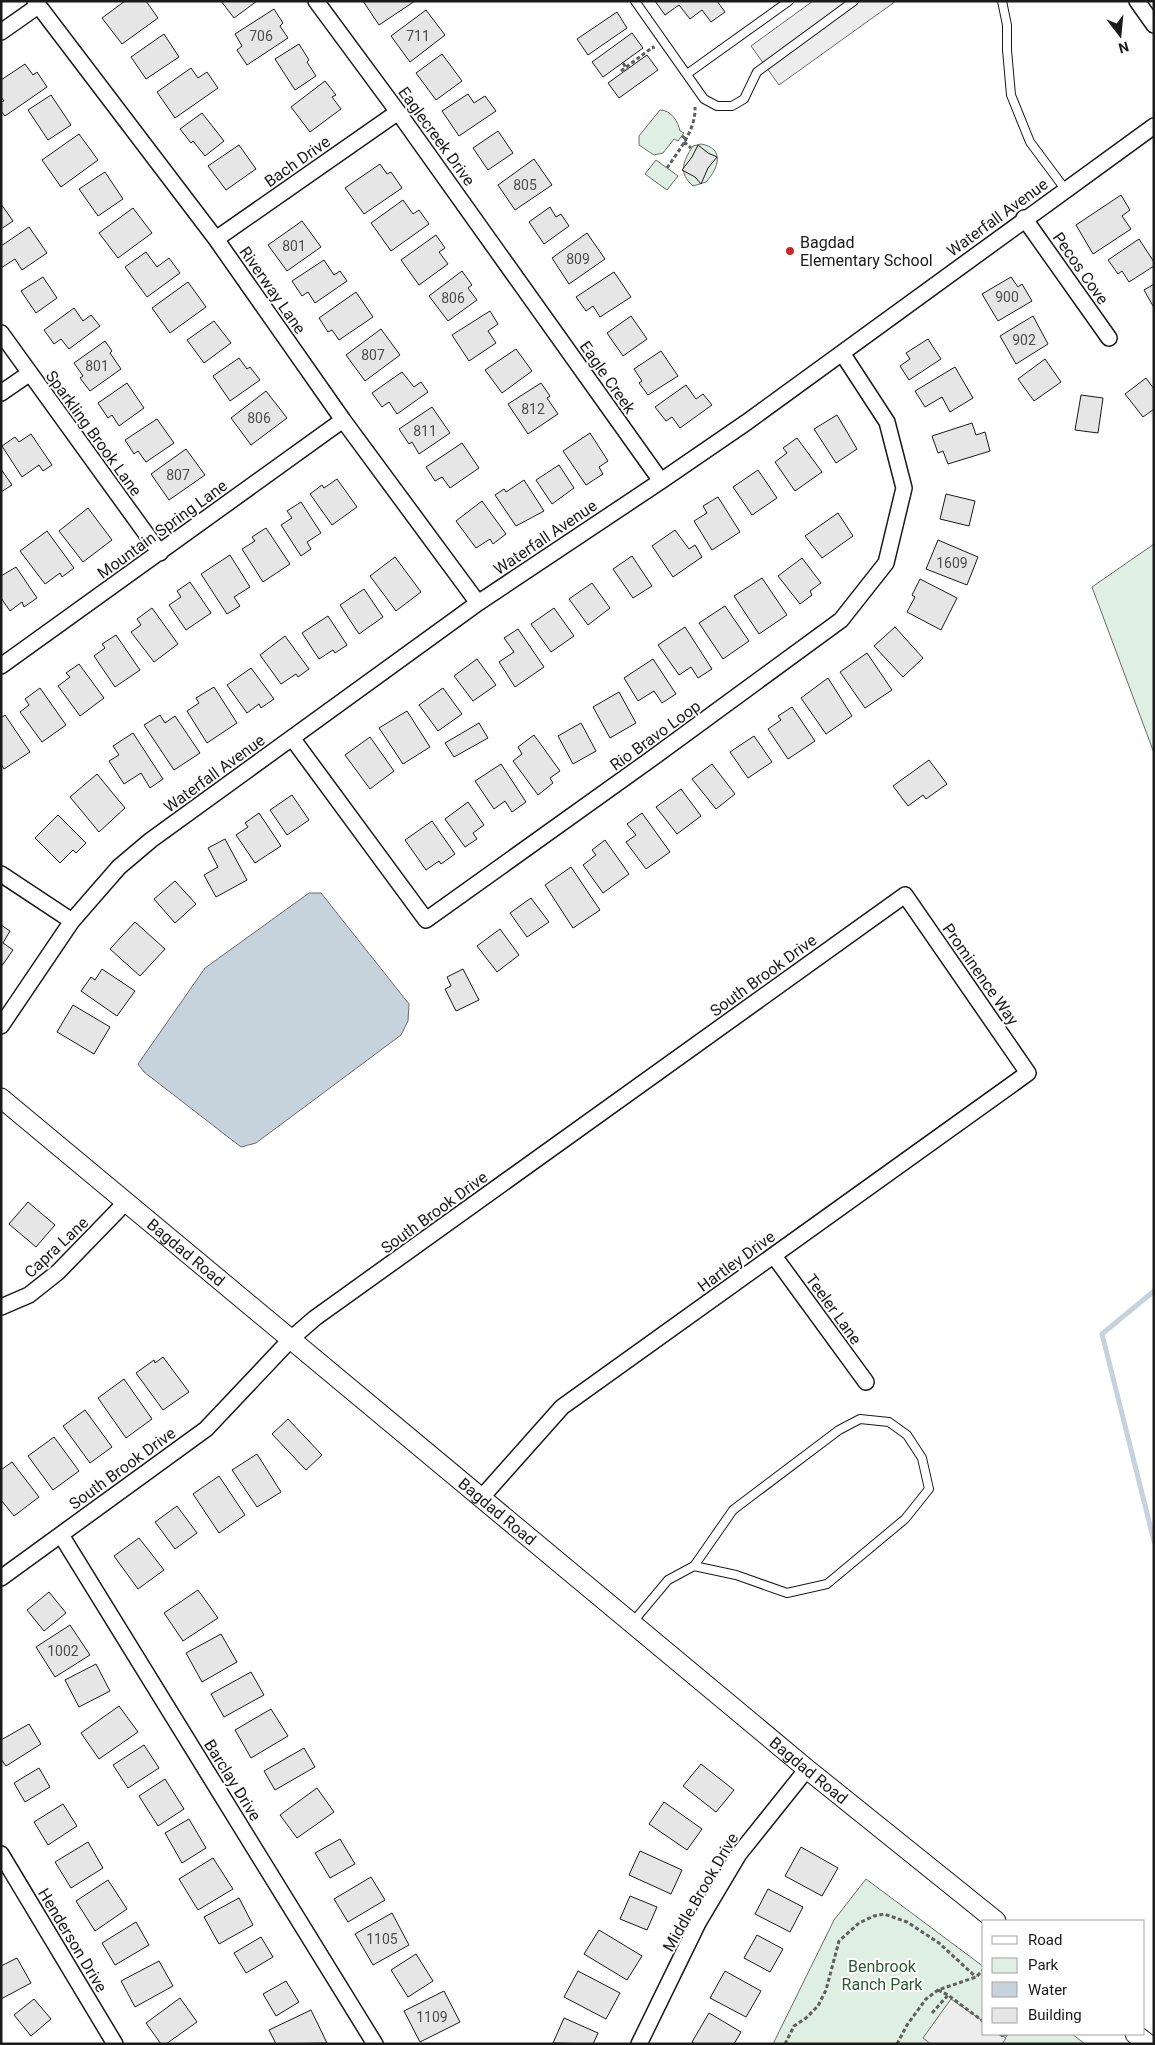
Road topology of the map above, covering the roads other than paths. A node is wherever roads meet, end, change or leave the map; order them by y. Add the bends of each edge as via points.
1 (316, 1) edge
2 (635, 1) edge
3 (789, 1) edge
4 (854, 1) edge
5 (1002, 1) edge
6 (1137, 1) edge
7 (36, 3) edge
8 (1154, 25) edge
9 (1, 32) edge
10 (687, 74) junction
11 (398, 112) junction
12 (1154, 126) edge
13 (1064, 189) junction
14 (1024, 218) junction
15 (216, 240) junction
16 (527, 292) joint
17 (1, 333) edge
18 (1109, 338) dead end
19 (842, 352) junction
20 (30, 373) junction
21 (1, 393) edge
22 (343, 420) junction
23 (661, 482) junction
24 (160, 552) junction
25 (478, 602) junction
26 (1, 666) edge
27 (292, 738) junction
28 (1, 874) edge
29 (905, 895) joint
30 (72, 921) junction
31 (1, 1026) edge
32 (1028, 1073) joint
33 (1, 1098) edge
34 (126, 1202) junction
35 (774, 1256) junction
36 (1, 1307) edge
37 (292, 1338) junction
38 (866, 1382) dead end
39 (482, 1497) junction
40 (61, 1535) junction
41 (694, 1566) junction
42 (1, 1578) edge
43 (632, 1623) junction
44 (807, 1769) junction
45 (1, 1854) edge
46 (995, 1920) edge
47 (1136, 2035) edge
48 (115, 2044) edge
49 (375, 2044) edge
50 (639, 2044) edge
51 (1148, 2044) edge

1 - 11 street, Eaglecreek Drive
2 - 10 lane
3 - 10 lane
4 - 10 lane via 757,72 744,99 732,106 717,106 704,99
5 - 13 lane via 1012,96 1030,142
6 - 8 street
7 - 9 street
7 - 15 street, Riverway Lane
11 - 15 street, Bach Drive
11 - 16 street, Eaglecreek Drive
12 - 13 street, Waterfall Avenue
13 - 14 street, Waterfall Avenue
14 - 18 street, Pecos Cove
14 - 19 street, Waterfall Avenue
15 - 22 street, Riverway Lane
16 - 23 street, Eagle Creek
17 - 20 street, Sparkling Brook Lane
19 - 23 street, Waterfall Avenue
19 - 27 street, Rio Bravo Loop via 887,422 904,488 886,563 841,620 426,920
20 - 21 street
20 - 24 street, Sparkling Brook Lane
22 - 24 street, Mountain Spring Lane
22 - 25 street, Riverway Lane
23 - 25 street, Waterfall Avenue
24 - 26 street, Mountain Spring Lane
25 - 27 street, Waterfall Avenue
27 - 30 street, Waterfall Avenue via 151,840 120,867
28 - 30 street
29 - 32 street, Prominence Way
29 - 37 street, South Brook Drive via 315,1318
30 - 31 street, Waterfall Avenue
32 - 35 street, Hartley Drive
33 - 34 street, Bagdad Road
34 - 36 street, Capra Lane via 58,1272 29,1295
34 - 37 street, Bagdad Road
35 - 38 street, Teeler Lane
35 - 39 street, Hartley Drive via 562,1407
37 - 39 street, Bagdad Road
37 - 40 street, South Brook Drive via 206,1429
39 - 43 street, Bagdad Road
40 - 42 street, South Brook Drive
40 - 49 street, Barclay Drive
41 - 41 lane via 787,1593 827,1584 905,1519 929,1488 922,1458 907,1435 889,1422 860,1419 839,1430 734,1510
41 - 43 lane via 668,1580
43 - 44 street, Bagdad Road
44 - 46 street, Bagdad Road
44 - 50 street, Middle Brook Drive via 739,1854 698,1922
45 - 48 street, Henderson Drive
47 - 51 street

